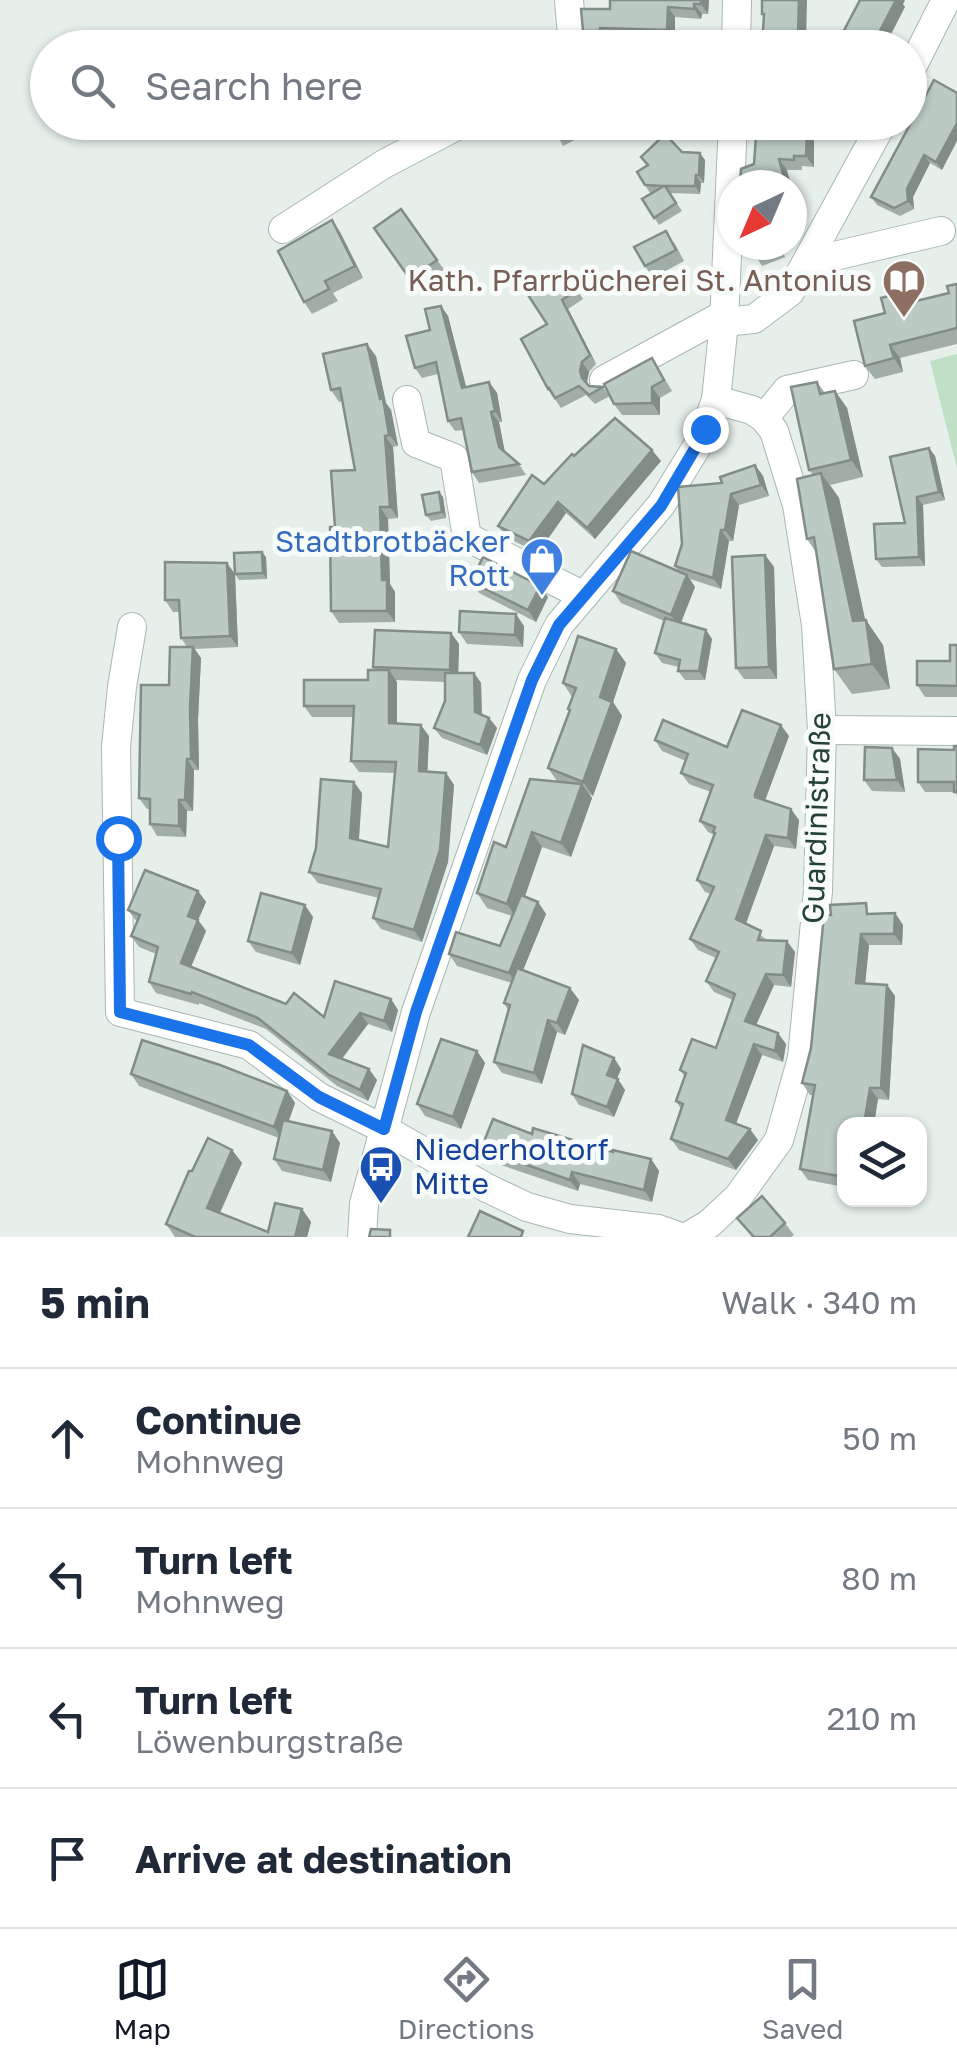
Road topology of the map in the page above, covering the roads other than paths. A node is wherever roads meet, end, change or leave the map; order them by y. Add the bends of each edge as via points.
1 (569, 0) edge
2 (737, 0) edge
3 (946, 0) edge
4 (572, 30) edge
5 (736, 30) edge
6 (927, 37) edge
7 (430, 140) edge
8 (732, 140) edge
9 (873, 140) edge
10 (283, 229) dead end
11 (941, 231) dead end
12 (812, 254) junction
13 (724, 318) junction
14 (854, 375) dead end
15 (604, 380) edge
16 (407, 400) dead end
17 (716, 400) junction
18 (764, 418) junction
19 (584, 596) junction
20 (132, 627) dead end
21 (822, 730) junction
22 (957, 731) edge
23 (384, 1129) junction
24 (362, 1237) edge
25 (684, 1237) edge

1 - 4 street
2 - 5 street
3 - 6 street
7 - 10 street
8 - 13 street
9 - 12 street
11 - 12 street via 826,258
12 - 13 street via 790,292 772,306 754,319
13 - 15 street
13 - 17 street
14 - 18 street via 786,390
16 - 19 street via 416,443 454,458 467,537
17 - 18 street
17 - 19 street via 661,506
18 - 21 street, Guardinistraße via 774,430 796,505 816,625
19 - 23 street via 559,625 532,680 416,1012
20 - 23 street via 116,747 120,1012 249,1045 319,1097
21 - 22 street
21 - 25 street, Guardinistraße via 818,891 802,1058 779,1140 738,1197 710,1224
23 - 24 street
23 - 25 street via 528,1206

